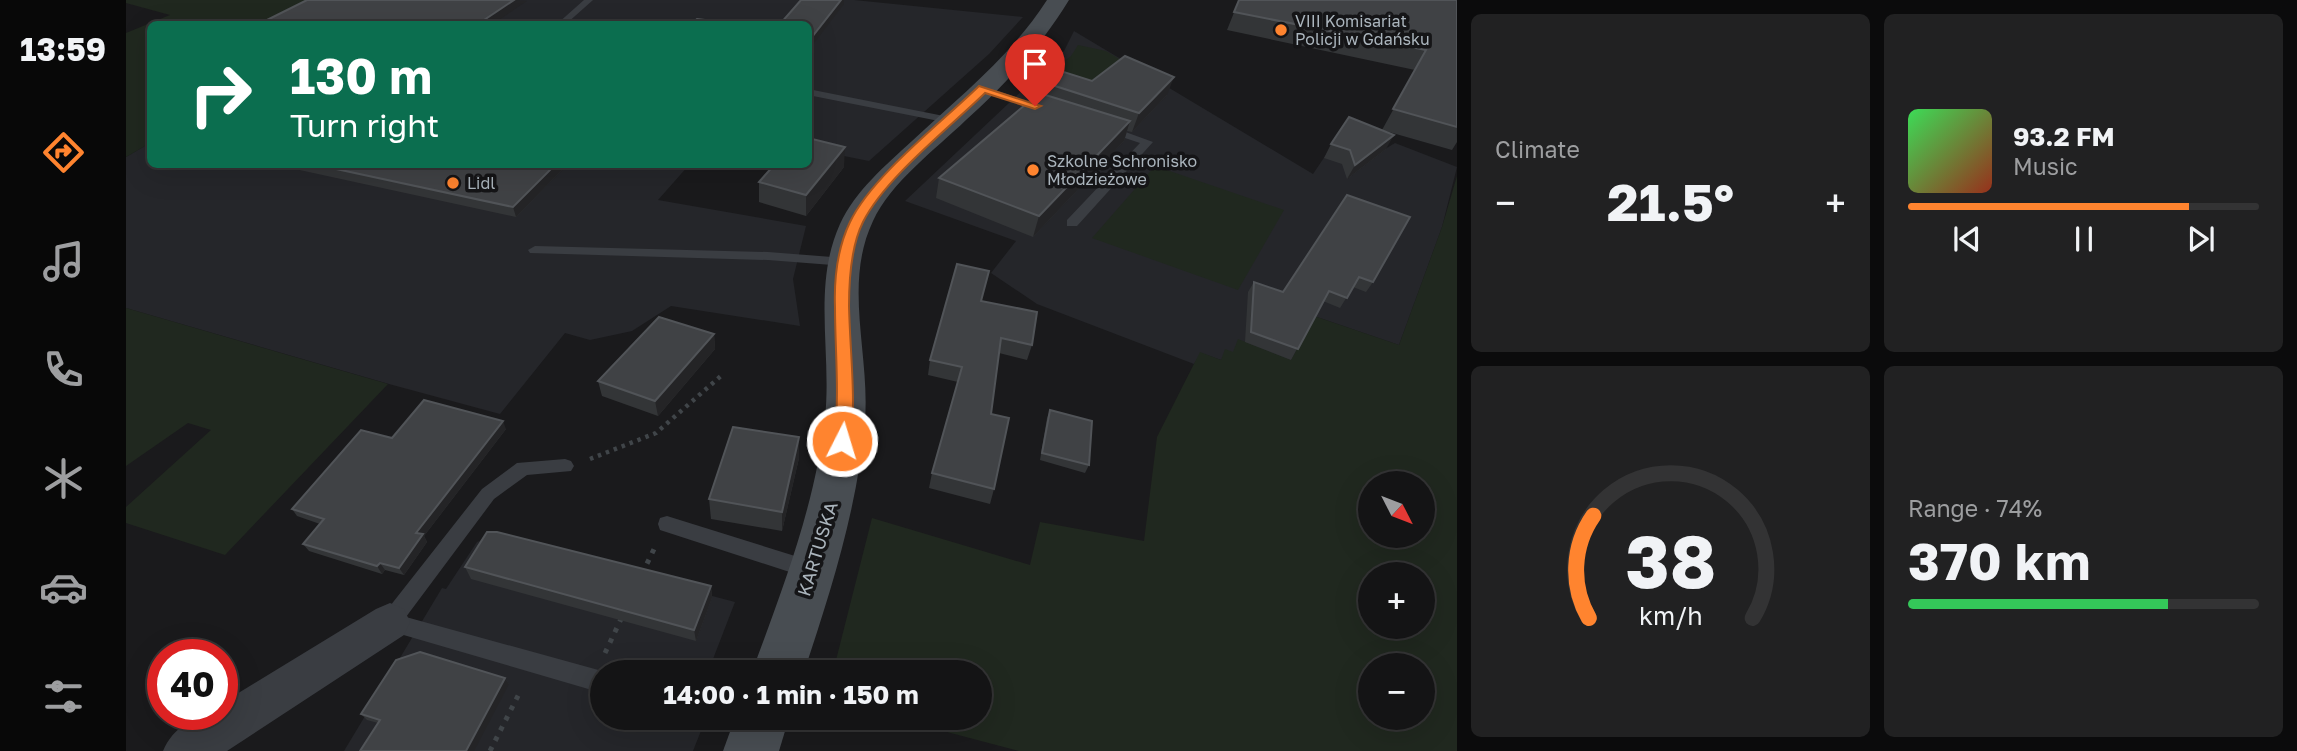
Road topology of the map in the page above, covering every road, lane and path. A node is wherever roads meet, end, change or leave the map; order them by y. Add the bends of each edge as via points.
1 (589, 0) edge
2 (1058, 0) edge
3 (564, 21) edge
4 (983, 89) junction
5 (812, 93) edge
6 (1060, 114) edge
7 (949, 120) junction
8 (1097, 126) edge
9 (1072, 223) dead end
10 (534, 250) dead end
11 (845, 262) junction
12 (722, 375) dead end
13 (565, 466) joint
14 (667, 524) joint
15 (813, 570) junction
16 (638, 584) edge
17 (627, 608) edge
18 (390, 622) junction
19 (606, 660) edge
20 (782, 660) edge
21 (590, 679) edge
22 (525, 682) dead end
23 (189, 750) edge
24 (490, 751) edge

1 - 3 lane
2 - 4 street, KARTUSKA via 1028,45
4 - 6 lane
4 - 7 street, KARTUSKA
5 - 7 lane
7 - 11 street, KARTUSKA via 881,187 856,222
8 - 9 lane via 1147,142
10 - 11 lane via 750,254
11 - 15 street, KARTUSKA via 845,415 836,492
12 - 13 path via 656,433
13 - 18 lane via 523,468 488,494
14 - 15 lane
14 - 16 path
15 - 20 street, KARTUSKA
17 - 19 path
18 - 21 lane
18 - 23 street
22 - 24 path

